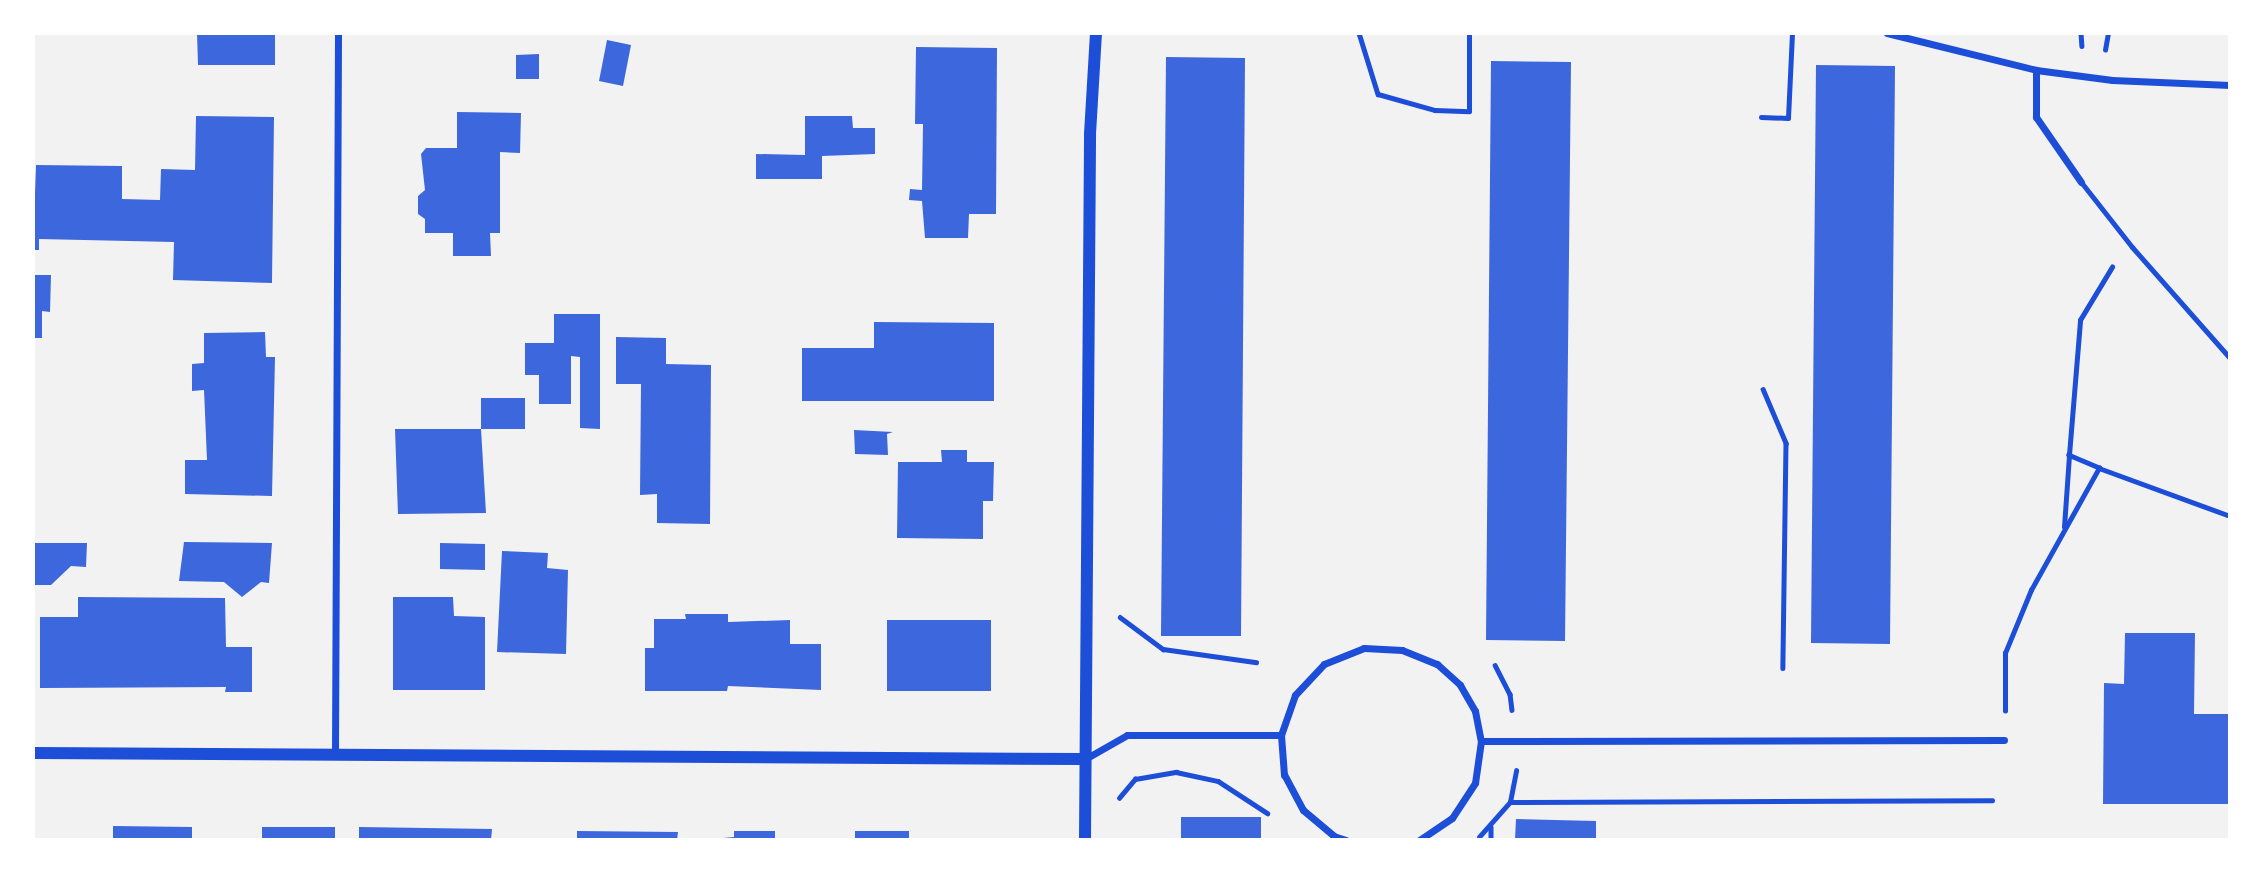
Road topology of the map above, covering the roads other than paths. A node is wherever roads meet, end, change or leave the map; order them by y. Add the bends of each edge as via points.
1 (338, 33) edge
2 (1096, 33) edge
3 (1887, 33) edge
4 (2036, 70) junction
5 (2230, 85) edge
6 (2081, 181) joint
7 (2230, 358) edge
8 (1281, 735) junction
9 (2004, 740) road end
10 (1481, 741) junction
11 (33, 753) edge
12 (335, 753) junction
13 (1084, 759) junction
14 (1085, 840) edge
15 (1346, 840) edge
16 (1419, 840) edge

1 - 12 street
2 - 13 street via 1090,134
3 - 4 street
4 - 5 street via 2112,80
4 - 6 street via 2036,117
6 - 7 lane
8 - 10 street via 1295,695 1324,664 1364,648 1402,650 1437,664 1460,685 1470,702
8 - 13 street via 1127,735
8 - 15 street via 1284,775 1303,810 1334,836
9 - 10 street
10 - 16 street via 1475,783 1452,818
11 - 12 street
12 - 13 street
13 - 14 street

